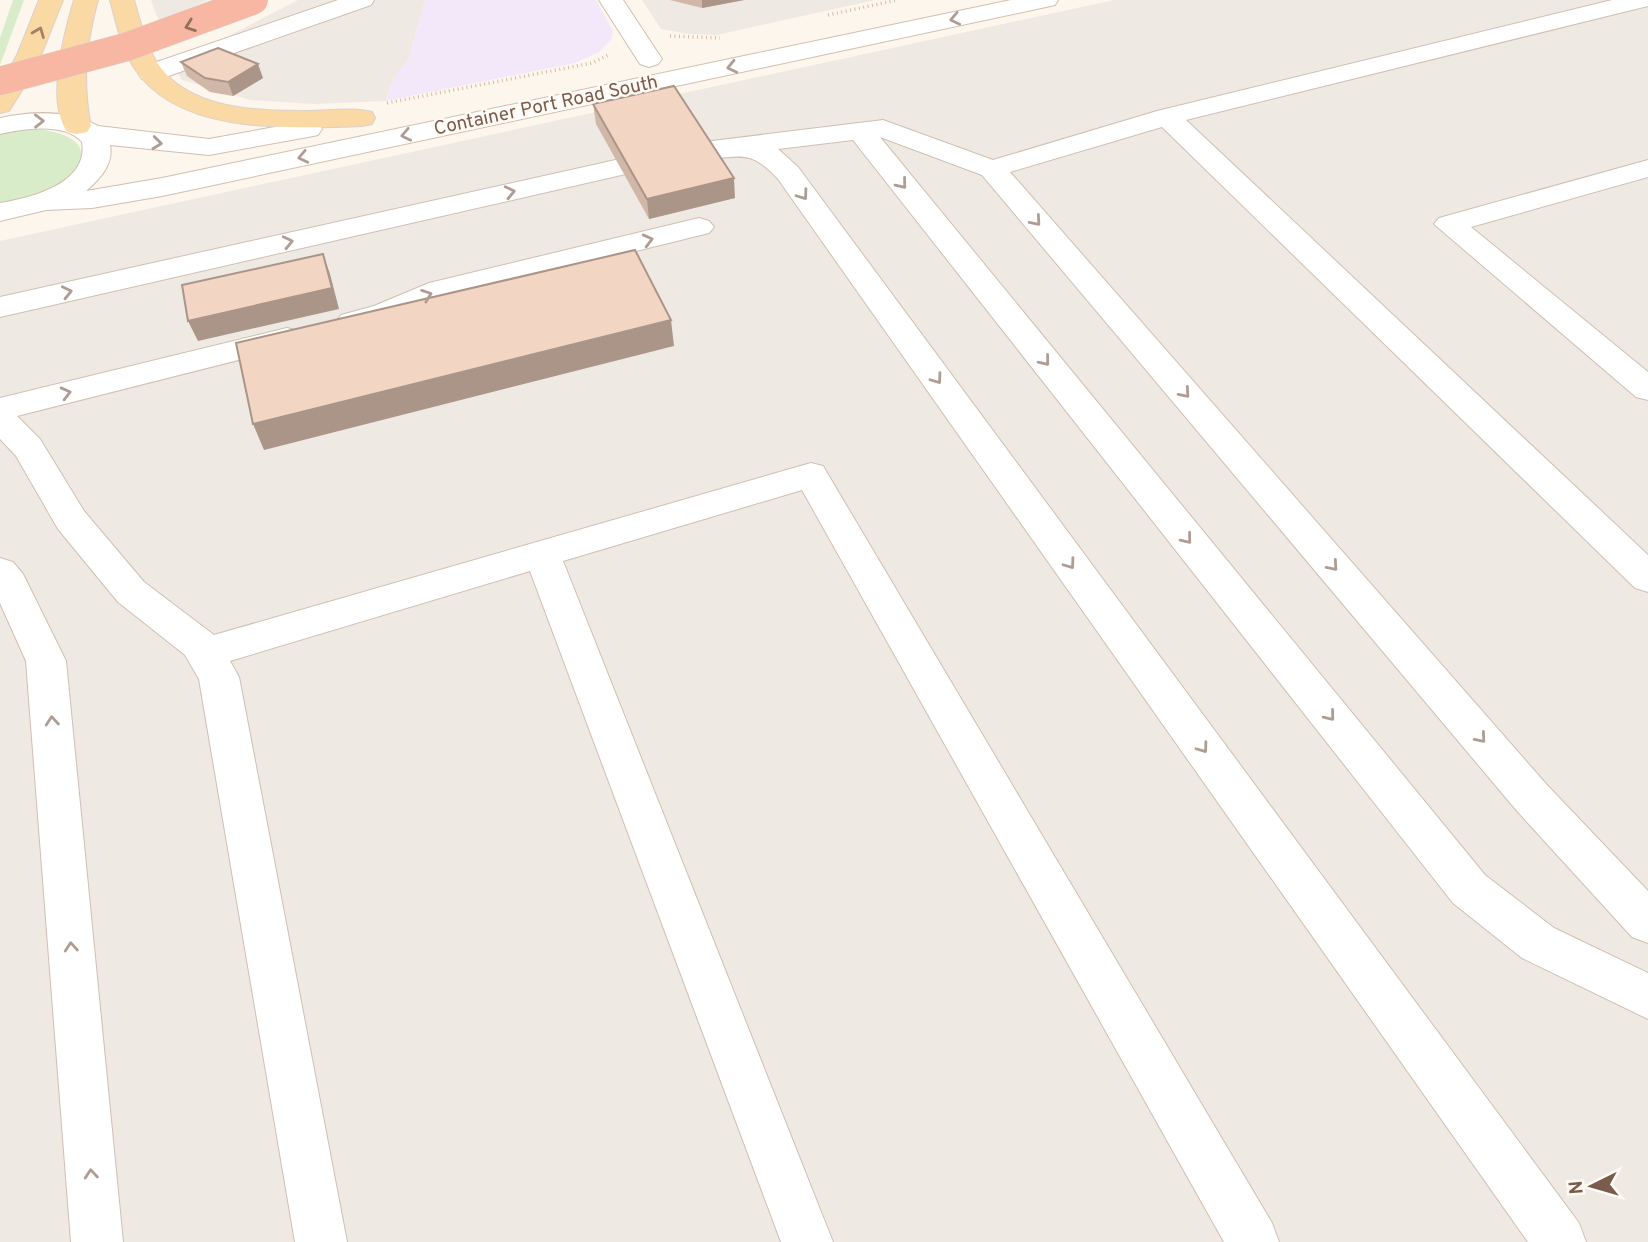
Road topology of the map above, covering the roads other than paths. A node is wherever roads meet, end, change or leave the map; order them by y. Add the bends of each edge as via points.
1 (51, 0) edge
2 (86, 0) edge
3 (122, 0) edge
4 (254, 0) edge
5 (362, 0) edge
6 (611, 0) edge
7 (930, 0) edge
8 (1046, 0) edge
9 (1643, 0) edge
10 (618, 56) road end
11 (649, 59) junction
12 (151, 73) junction
13 (0, 81) edge
14 (0, 105) edge
15 (376, 112) joint
16 (1167, 117) junction
17 (0, 126) edge
18 (83, 130) junction
19 (860, 130) junction
20 (620, 167) edge
21 (992, 169) junction
22 (1646, 171) edge
23 (44, 201) junction
24 (0, 212) edge
25 (699, 227) dead end
26 (0, 307) edge
27 (1648, 389) edge
28 (0, 409) edge
29 (0, 421) edge
30 (542, 554) junction
31 (0, 572) edge
32 (1648, 579) edge
33 (204, 653) junction
34 (1648, 922) edge
35 (1648, 997) edge
36 (96, 1242) edge
37 (321, 1242) edge
38 (807, 1242) edge
39 (1253, 1242) edge
40 (1560, 1242) edge

14 -> 1 main road via 27,60
2 - 18 main road via 69,77
3 - 12 main road via 138,50
4 -> 13 highway, bridge via 127,47
5 - 12 street
6 - 11 street
7 - 11 street, Container Port Road South
8 -> 23 street, Container Port Road South via 162,187 92,199
9 - 16 street
10 - 11 street, Container Port Road South
12 - 15 main road via 180,97 247,116
18 -> 15 street via 138,141 209,146
16 - 21 street
16 - 32 street
17 -> 18 street via 56,121
18 - 23 street via 97,142 93,167 78,183
19 - 21 street via 883,128
19 -> 35 street via 1469,890 1538,943
19 -> 40 street via 717,148 756,149 776,158 788,173
26 -> 20 street
21 -> 34 street via 1532,798
22 - 27 street via 1449,224
23 - 24 street
28 -> 25 street via 362,320 440,290
29 - 33 street via 28,448 71,520 131,592 199,644
30 - 33 street
30 - 38 street
30 - 39 street via 811,475
36 -> 31 street via 46,661
33 - 37 street via 219,677

